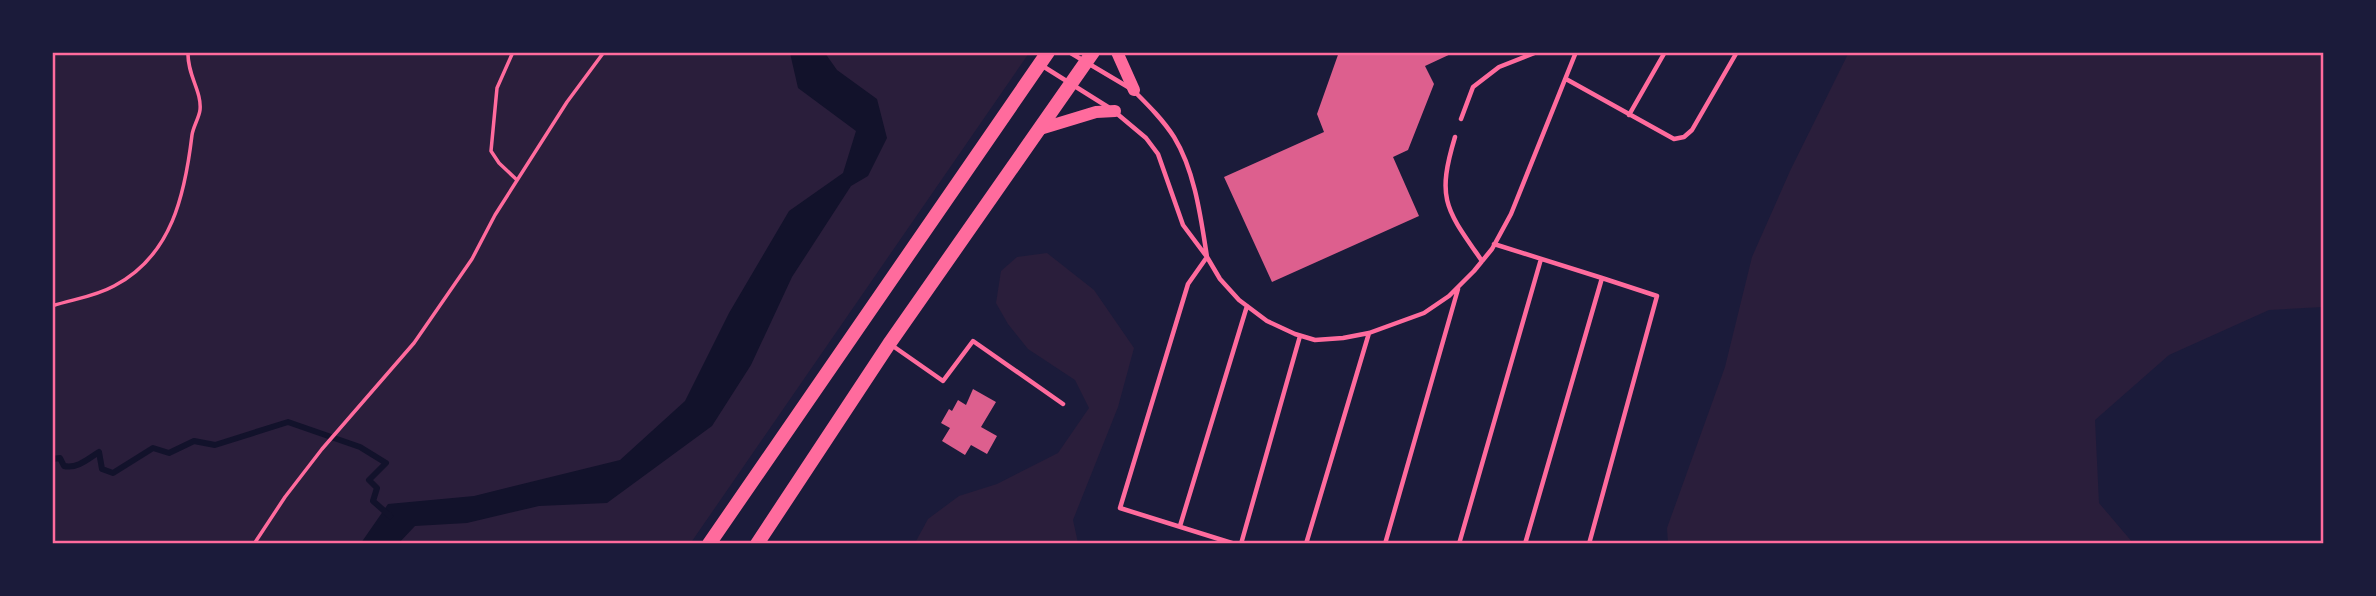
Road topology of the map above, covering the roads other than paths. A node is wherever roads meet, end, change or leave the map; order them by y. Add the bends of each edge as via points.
1 (1069, 52) edge
2 (1117, 52) edge
3 (1537, 52) edge
4 (1576, 52) edge
5 (1665, 52) edge
6 (1737, 52) edge
7 (1043, 58) edge
8 (1089, 58) edge
9 (1566, 79) junction
10 (1071, 85) junction
11 (1134, 90) junction
12 (1115, 111) junction
13 (1629, 115) junction
14 (1461, 119) dead end
15 (1040, 129) junction
16 (1455, 137) dead end
17 (1494, 244) junction
18 (1208, 257) junction
19 (1541, 259) junction
20 (1482, 261) junction
21 (1602, 278) junction
22 (1459, 286) junction
23 (1247, 306) junction
24 (1369, 333) junction
25 (1300, 336) junction
26 (889, 344) junction
27 (1063, 404) dead end
28 (1180, 526) junction
29 (709, 544) edge
30 (757, 544) edge
31 (1235, 544) edge
32 (1241, 544) edge
33 (1306, 544) edge
34 (1385, 544) edge
35 (1459, 544) edge
36 (1525, 544) edge
37 (1589, 544) edge

1 - 8 lane
2 - 11 main road
3 - 14 lane via 1499,66 1473,87
4 - 9 lane
5 - 13 lane
6 - 13 lane via 1702,116 1684,137 1674,139
7 - 10 lane
7 - 29 main road
8 - 10 main road
8 - 11 lane
9 - 13 lane
9 - 17 lane via 1511,214
10 - 12 lane
10 - 15 main road
11 - 18 lane via 1176,140 1197,195
12 - 15 main road via 1081,115
12 - 18 lane via 1158,154 1183,225
15 - 26 main road
16 - 20 lane via 1444,193 1453,219
17 - 19 lane
17 - 20 lane
18 - 23 lane via 1220,279
18 - 28 lane via 1188,284 1120,508
19 - 21 lane
19 - 35 lane
20 - 22 lane
21 - 36 lane
21 - 37 lane via 1657,296
22 - 24 lane via 1424,313
22 - 34 lane
23 - 25 lane
23 - 28 lane
24 - 25 lane via 1315,340
24 - 33 lane
25 - 32 lane
26 - 27 lane via 943,381 973,341
26 - 30 main road
28 - 31 lane

